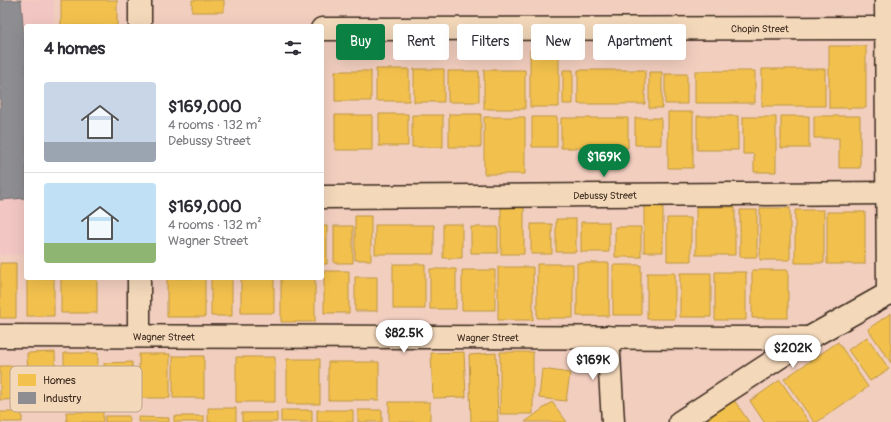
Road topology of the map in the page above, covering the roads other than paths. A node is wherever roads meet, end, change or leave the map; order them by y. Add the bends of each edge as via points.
1 (140, 0) edge
2 (886, 0) edge
3 (140, 24) edge
4 (886, 28) junction
5 (324, 29) edge
6 (887, 193) junction
7 (324, 197) edge
8 (139, 280) edge
9 (889, 293) edge
10 (0, 336) edge
11 (139, 336) junction
12 (608, 337) junction
13 (809, 338) junction
14 (613, 422) edge
15 (680, 422) edge

1 - 3 street
2 - 4 street
4 - 5 street, Chopin Street
4 - 6 street
6 - 7 street, Debussy Street
6 - 9 street
8 - 11 street
9 - 13 street
10 - 11 street, Wagner Street
11 - 12 street, Wagner Street
12 - 13 street, Wagner Street
12 - 14 street
13 - 15 street

